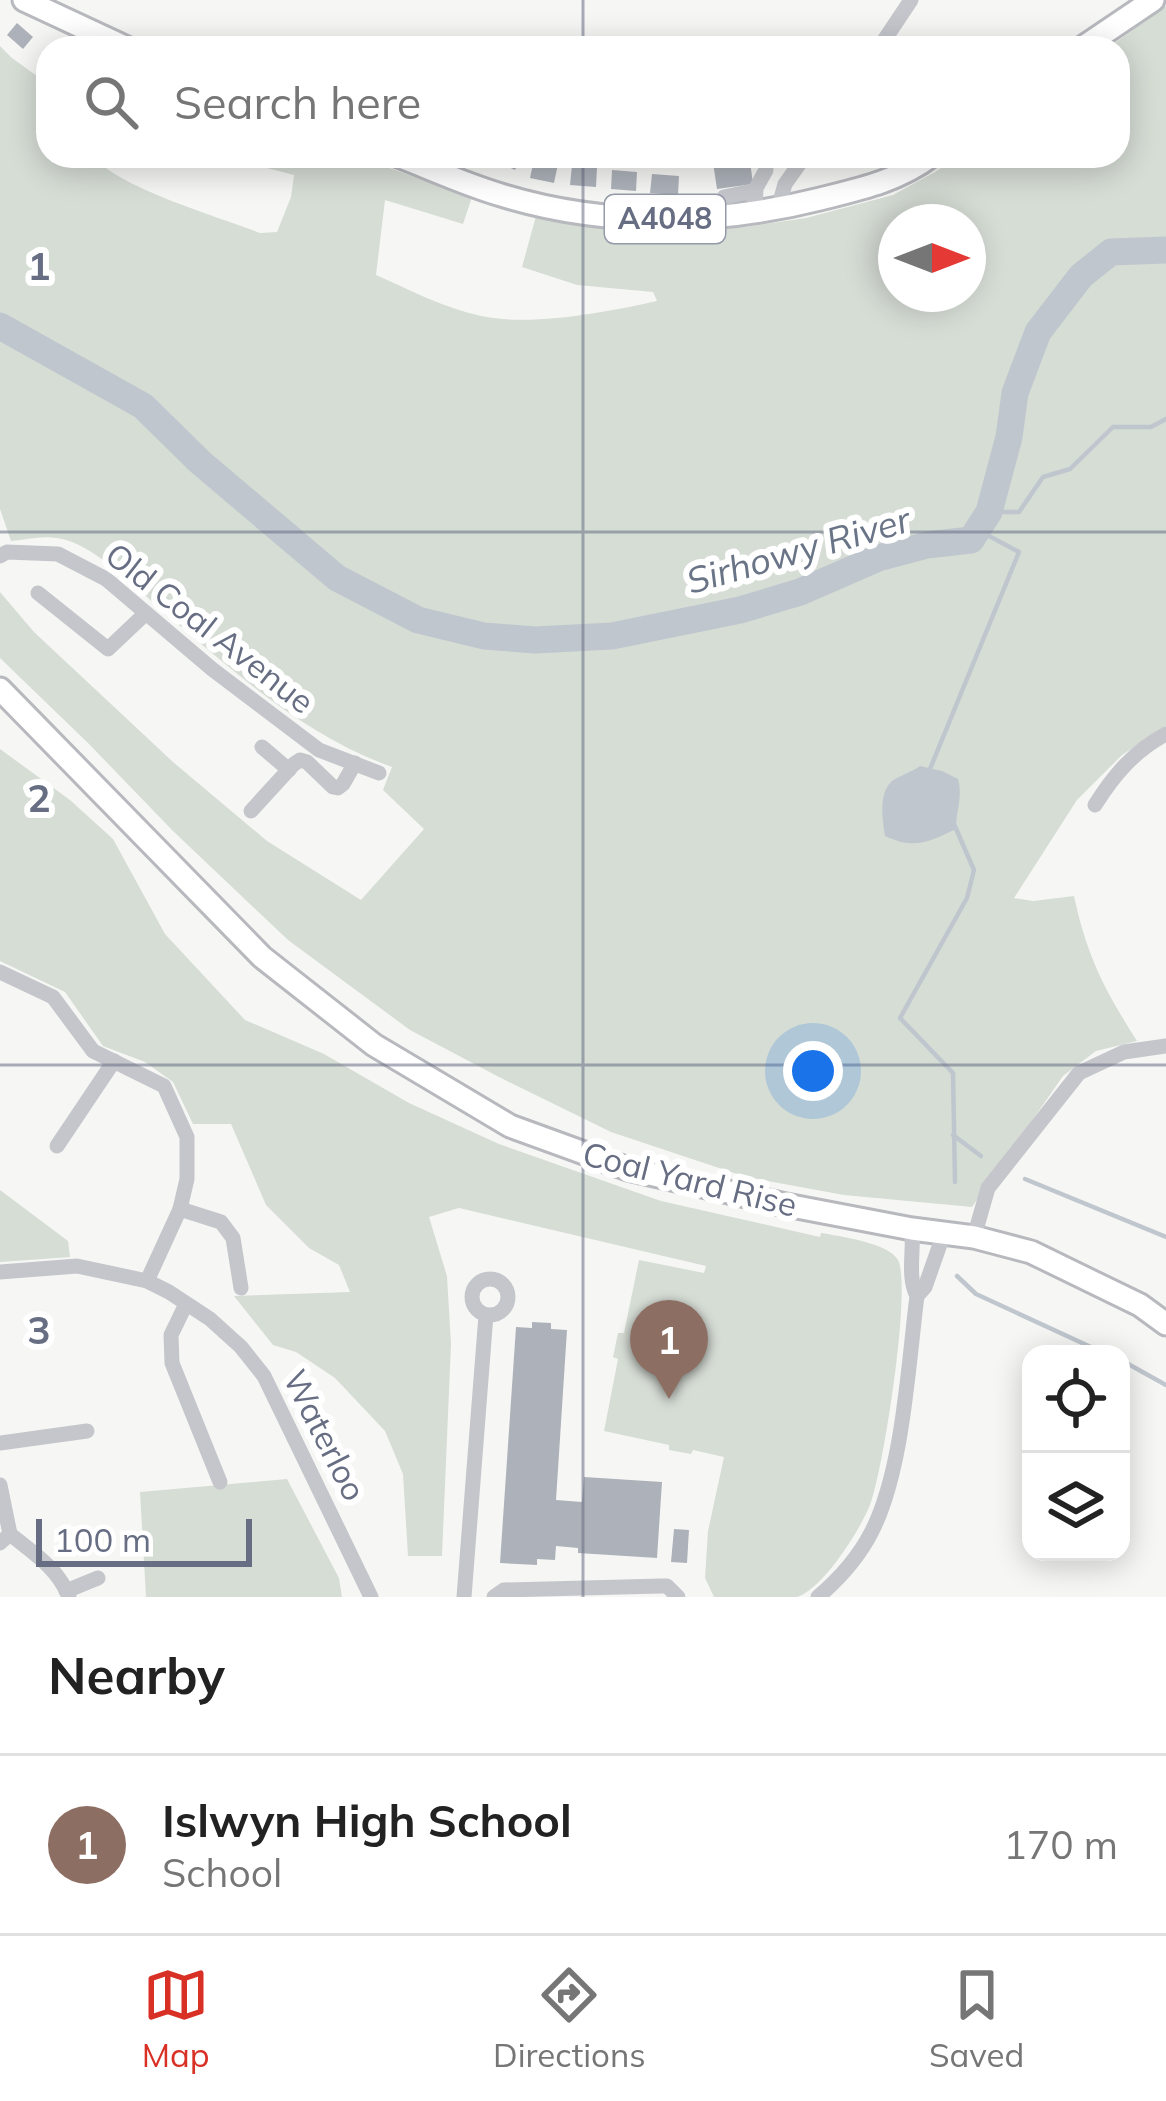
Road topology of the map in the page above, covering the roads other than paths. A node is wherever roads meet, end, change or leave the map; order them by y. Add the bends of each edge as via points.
1 (24, 0) edge
2 (911, 0) edge
3 (1153, 0) edge
4 (102, 36) edge
5 (887, 36) edge
6 (1100, 36) edge
7 (429, 168) edge
8 (448, 168) edge
9 (796, 168) edge
10 (913, 168) edge
11 (766, 170) dead end
12 (460, 180) junction
13 (724, 197) dead end
14 (754, 206) junction
15 (778, 209) junction
16 (2, 549) edge
17 (38, 593) dead end
18 (146, 613) junction
19 (0, 689) edge
20 (1166, 734) edge
21 (262, 746) dead end
22 (355, 764) junction
23 (289, 770) junction
24 (380, 773) dead end
25 (1095, 806) dead end
26 (251, 811) dead end
27 (0, 972) edge
28 (1166, 1046) edge
29 (115, 1061) junction
30 (57, 1146) dead end
31 (180, 1209) junction
32 (912, 1229) junction
33 (944, 1233) junction
34 (974, 1237) junction
35 (0, 1272) edge
36 (147, 1281) junction
37 (241, 1288) dead end
38 (917, 1296) junction
39 (186, 1304) junction
40 (486, 1315) dead end
41 (1166, 1324) edge
42 (87, 1431) dead end
43 (0, 1443) edge
44 (220, 1482) dead end
45 (0, 1485) edge
46 (2, 1506) edge
47 (5, 1539) edge
48 (98, 1578) dead end
49 (68, 1594) edge
50 (371, 1597) edge
51 (464, 1597) edge
52 (494, 1597) edge
53 (678, 1597) edge
54 (818, 1597) edge

1 - 4 main road
2 - 5 street
3 - 6 main road
7 - 12 main road, A4048
8 - 12 street
9 - 15 street
10 - 15 main road, A4048
11 - 14 street
12 - 14 main road, A4048 via 586,213 695,219
13 - 14 street via 748,192
14 - 15 main road, A4048
16 - 18 street, Old Coal Avenue via 58,554
17 - 18 street via 108,649
18 - 22 street, Old Coal Avenue via 319,750
19 - 32 main road, Coal Yard Rise via 262,957 374,1045 510,1126 628,1169
20 - 25 street via 1114,776
21 - 23 street
22 - 23 street via 338,788 300,760
22 - 24 street, Old Coal Avenue
23 - 26 street
27 - 29 street via 53,997 93,1051
28 - 34 street via 1124,1052 1079,1073 988,1188
29 - 30 street
29 - 31 street via 164,1086 188,1137
31 - 36 street
31 - 37 street via 221,1222 233,1238
32 - 33 main road, Coal Yard Rise
32 - 38 street
33 - 34 main road, Coal Yard Rise
33 - 38 street
34 - 41 main road, Coal Yard Rise via 1031,1252
35 - 36 street, Waterloo via 76,1266
36 - 39 street, Waterloo
38 - 54 street via 885,1501 864,1546
39 - 44 street via 171,1335 172,1363
39 - 50 street, Waterloo via 264,1376
40 - 51 street
42 - 43 street
45 - 46 street
46 - 47 street
47 - 49 street via 51,1567
48 - 49 street
52 - 53 street via 503,1590 661,1586

